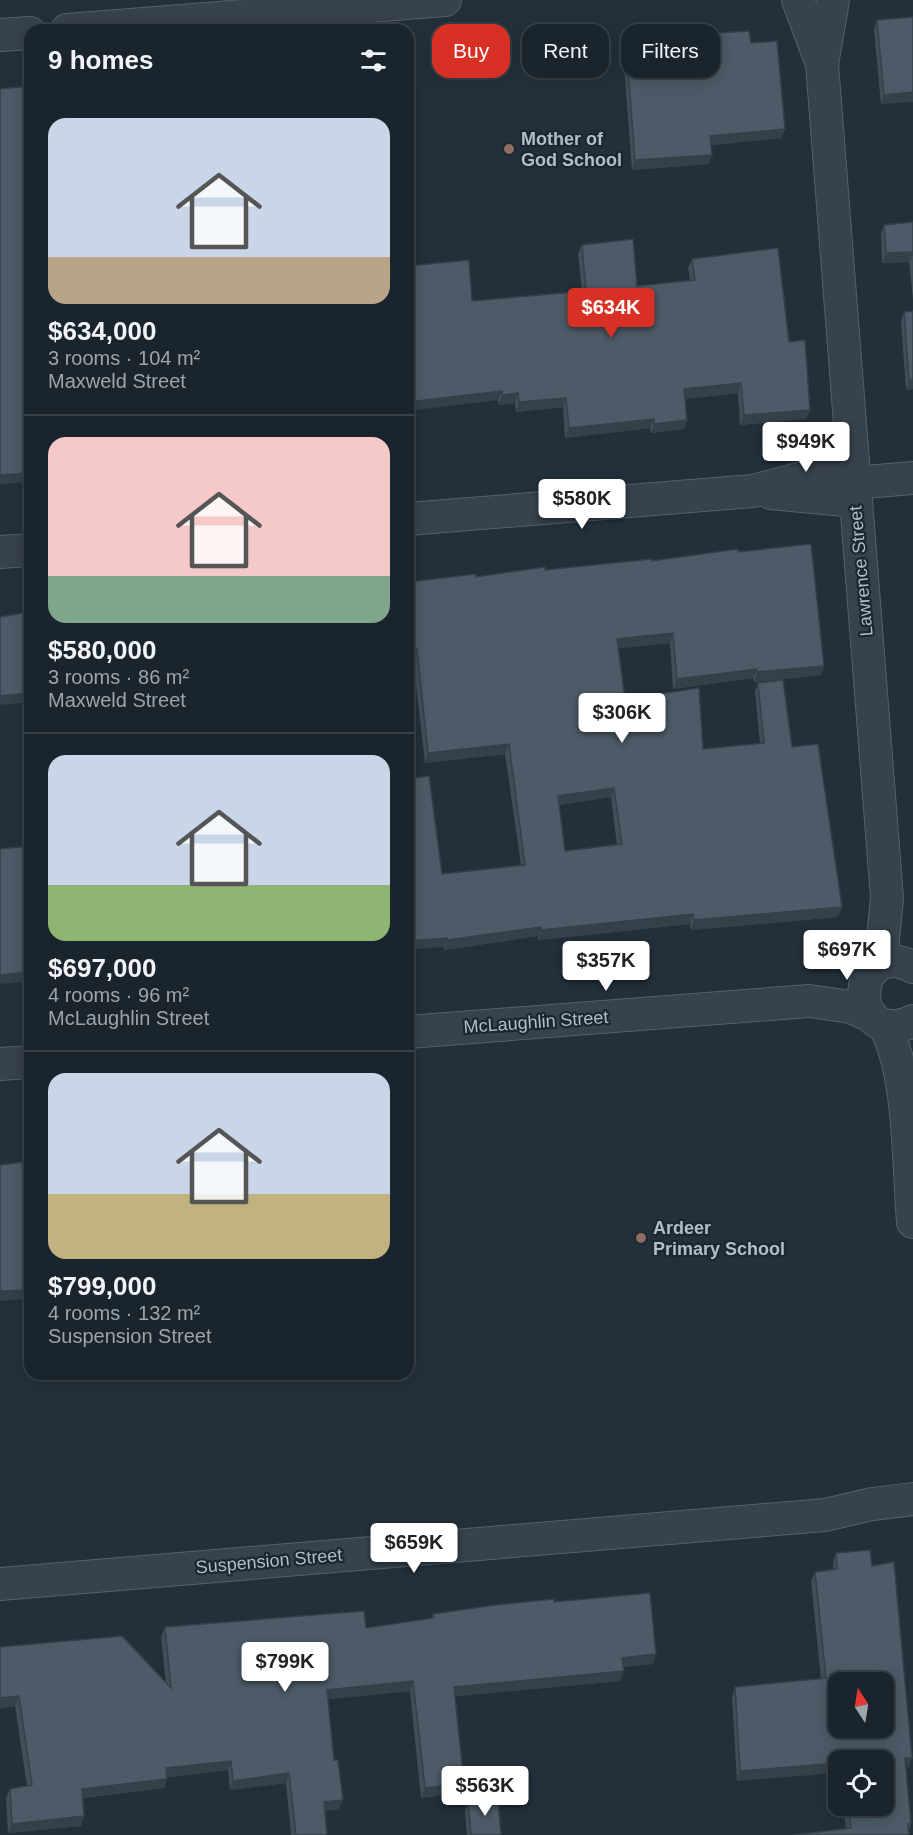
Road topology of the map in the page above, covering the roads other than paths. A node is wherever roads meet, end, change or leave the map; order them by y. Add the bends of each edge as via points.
1 (445, 0) edge
2 (798, 0) edge
3 (809, 0) edge
4 (818, 0) edge
5 (833, 0) edge
6 (301, 6) edge
7 (126, 24) edge
8 (24, 33) edge
9 (0, 35) edge
10 (822, 64) junction
11 (913, 478) edge
12 (854, 483) junction
13 (414, 519) edge
14 (24, 550) edge
15 (0, 552) edge
16 (887, 898) junction
17 (913, 967) edge
18 (869, 976) junction
19 (808, 1001) junction
20 (895, 1022) edge
21 (414, 1032) edge
22 (24, 1062) edge
23 (0, 1064) edge
24 (913, 1222) edge
25 (913, 1499) edge
26 (825, 1515) junction
27 (913, 1521) edge
28 (0, 1584) edge

1 - 6 street
2 - 10 street, Lawrence Street
3 - 4 street
5 - 10 street, Lawrence Street
6 - 7 street
8 - 9 street
10 - 12 street, Lawrence Street
11 - 12 street
12 - 13 street
12 - 16 street, Lawrence Street
14 - 15 street
16 - 17 street, Lawrence Street
16 - 18 street, Lawrence Street via 882,949
17 - 18 street, McLaughlin Street via 895,961
18 - 19 street, McLaughlin Street
18 - 20 street via 863,998
19 - 20 street, McLaughlin Street via 851,1006
19 - 21 street, McLaughlin Street
20 - 24 street
22 - 23 street
25 - 26 street, Suspension Street
26 - 27 street, Suspension Street via 875,1522
26 - 28 street, Suspension Street

